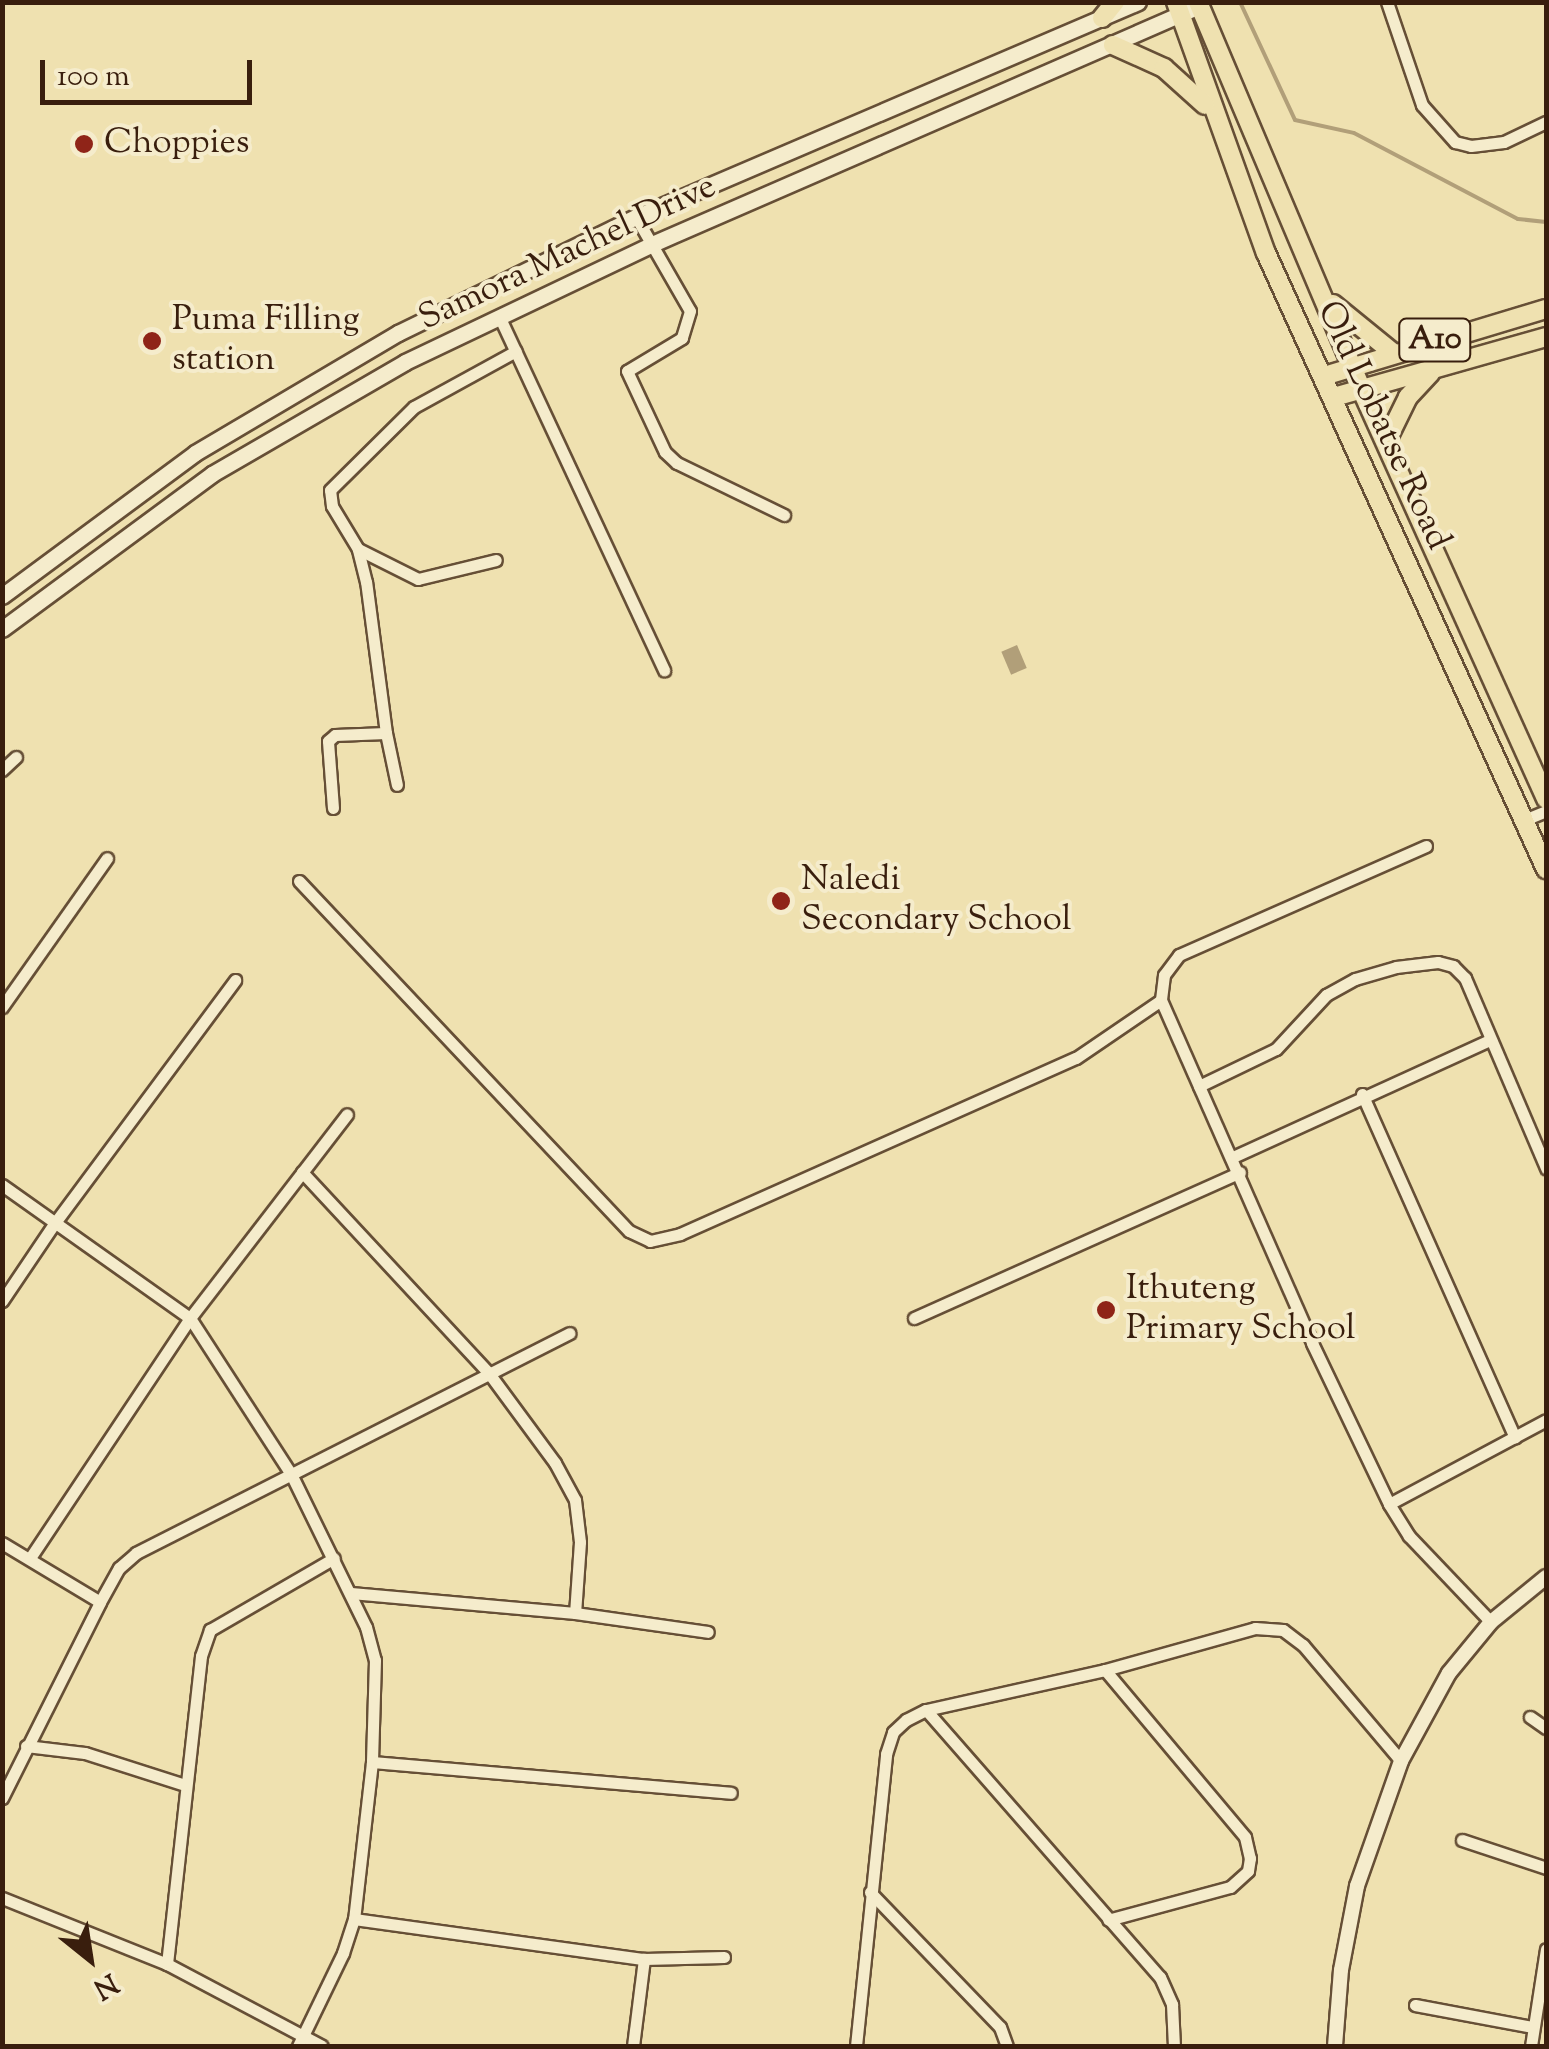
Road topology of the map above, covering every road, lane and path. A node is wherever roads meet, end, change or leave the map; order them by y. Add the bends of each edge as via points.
1 (1115, 2) edge
2 (1138, 2) edge
3 (1387, 2) edge
4 (1198, 4) edge
5 (1178, 8) edge
6 (1102, 18) junction
7 (1113, 46) junction
8 (1214, 117) junction
9 (1546, 122) edge
10 (636, 217) junction
11 (650, 245) junction
12 (1326, 296) junction
13 (1546, 309) edge
14 (499, 316) junction
15 (1546, 337) edge
16 (516, 351) junction
17 (1392, 352) junction
18 (1354, 368) junction
19 (1434, 369) junction
20 (1324, 376) junction
21 (1362, 390) junction
22 (1334, 398) junction
23 (1386, 442) junction
24 (784, 515) dead end
25 (358, 549) junction
26 (496, 560) dead end
27 (2, 596) edge
28 (2, 630) edge
29 (664, 670) dead end
30 (386, 732) junction
31 (16, 757) dead end
32 (2, 770) edge
33 (398, 785) dead end
34 (1546, 796) edge
35 (332, 808) dead end
36 (1546, 811) edge
37 (1521, 814) junction
38 (1426, 846) dead end
39 (107, 858) dead end
40 (1546, 869) edge
41 (299, 880) dead end
42 (235, 980) dead end
43 (1161, 1000) junction
44 (2, 1007) edge
45 (1490, 1040) junction
46 (1200, 1086) junction
47 (1362, 1094) junction
48 (347, 1114) dead end
49 (1232, 1157) junction
50 (1546, 1168) edge
51 (302, 1172) junction
52 (1240, 1172) junction
53 (2, 1185) edge
54 (54, 1224) junction
55 (2, 1302) edge
56 (190, 1318) junction
57 (914, 1318) dead end
58 (569, 1333) dead end
59 (488, 1372) junction
60 (1546, 1420) edge
61 (1515, 1437) junction
62 (290, 1474) junction
63 (1389, 1504) junction
64 (2, 1543) edge
65 (30, 1558) junction
66 (334, 1558) junction
67 (1546, 1578) edge
68 (350, 1593) junction
69 (100, 1602) junction
70 (575, 1613) junction
71 (1491, 1622) junction
72 (708, 1632) dead end
73 (1105, 1670) junction
74 (926, 1710) junction
75 (1530, 1717) dead end
76 (1546, 1728) edge
77 (26, 1746) junction
78 (1401, 1761) junction
79 (372, 1762) junction
80 (186, 1785) junction
81 (730, 1793) dead end
82 (2, 1798) edge
83 (1462, 1840) dead end
84 (1546, 1868) edge
85 (870, 1892) junction
86 (2, 1898) edge
87 (354, 1919) junction
88 (1108, 1920) junction
89 (1546, 1950) edge
90 (724, 1957) dead end
91 (644, 1959) junction
92 (168, 1964) junction
93 (1415, 2005) dead end
94 (1533, 2027) junction
95 (301, 2042) edge
96 (322, 2046) edge
97 (632, 2046) edge
98 (856, 2046) edge
99 (1007, 2046) edge
100 (1174, 2046) edge
101 (1335, 2046) edge
102 (1531, 2046) edge

1 - 6 main road
2 - 6 main road, Samora Machel Drive
3 - 9 street via 1422,106 1455,142 1504,142
4 - 5 main road, Samora Machel Drive
4 - 12 main road, Old Lobatse Road
5 - 7 main road, Samora Machel Drive
5 - 8 main road, Old Lobatse Road
6 - 10 main road, Samora Machel Drive
7 - 8 main road via 1180,79
7 - 11 main road, Samora Machel Drive
8 - 20 main road, Old Lobatse Road via 1266,253
10 - 11 street
10 - 27 main road, Samora Machel Drive via 398,334 195,452
11 - 14 main road, Samora Machel Drive
11 - 24 street via 690,311 682,338 627,371 665,452
12 - 17 main road
12 - 18 main road, Old Lobatse Road
13 - 17 main road, A10
14 - 16 street
14 - 28 main road, Samora Machel Drive via 405,362 212,474
15 - 19 main road, A10
16 - 25 street via 414,407 334,484 332,506
16 - 29 street
17 - 18 main road, A10
18 - 20 main road, A10
18 - 21 main road, Old Lobatse Road
19 - 21 main road, A10
19 - 23 main road, A10 via 1408,397
20 - 22 main road, Old Lobatse Road
21 - 22 main road, A10
21 - 23 main road, Old Lobatse Road
22 - 37 main road, Old Lobatse Road
23 - 34 main road, Old Lobatse Road
25 - 26 street via 418,579
25 - 30 street
30 - 33 street
30 - 35 street via 331,737
31 - 32 street
34 - 37 street
36 - 37 street
37 - 40 main road, Old Lobatse Road
38 - 43 street via 1179,956 1164,975
39 - 44 street
41 - 43 street via 629,1232 650,1241 680,1234 1076,1058
42 - 54 street
43 - 46 street
45 - 46 street via 1462,972 1438,962 1396,966 1326,995 1276,1049
45 - 47 street
45 - 50 street
46 - 49 street
47 - 49 street
47 - 61 street
48 - 51 street
49 - 52 street
51 - 56 street
51 - 59 street
52 - 57 street
52 - 63 street
53 - 54 street
54 - 55 street
54 - 56 street
56 - 62 street
56 - 65 street
58 - 59 street
59 - 62 street
59 - 70 street via 574,1500 580,1542
60 - 61 street
61 - 63 street
62 - 66 street
62 - 69 street via 136,1553
63 - 71 street via 1410,1536
64 - 65 street
65 - 69 street
66 - 68 street
66 - 80 street via 210,1630
67 - 71 street
68 - 70 street
68 - 79 street via 375,1660
69 - 77 street
70 - 72 street
71 - 78 street via 1449,1673
73 - 74 street
73 - 78 street via 1255,1628 1282,1630
73 - 88 street via 1245,1837 1250,1858 1248,1871 1230,1887
74 - 85 street via 893,1732 886,1754
74 - 88 street
75 - 76 street
77 - 80 street via 85,1753
77 - 82 street
78 - 101 street via 1358,1886
79 - 81 street
79 - 87 street
80 - 92 street
83 - 84 street
85 - 98 street
85 - 99 street via 1000,2027
86 - 92 street
87 - 91 street
87 - 95 street
88 - 100 street via 1160,1977 1172,2004
89 - 94 street
90 - 91 street
91 - 97 street
92 - 95 street
93 - 94 street
94 - 102 street
95 - 96 street

